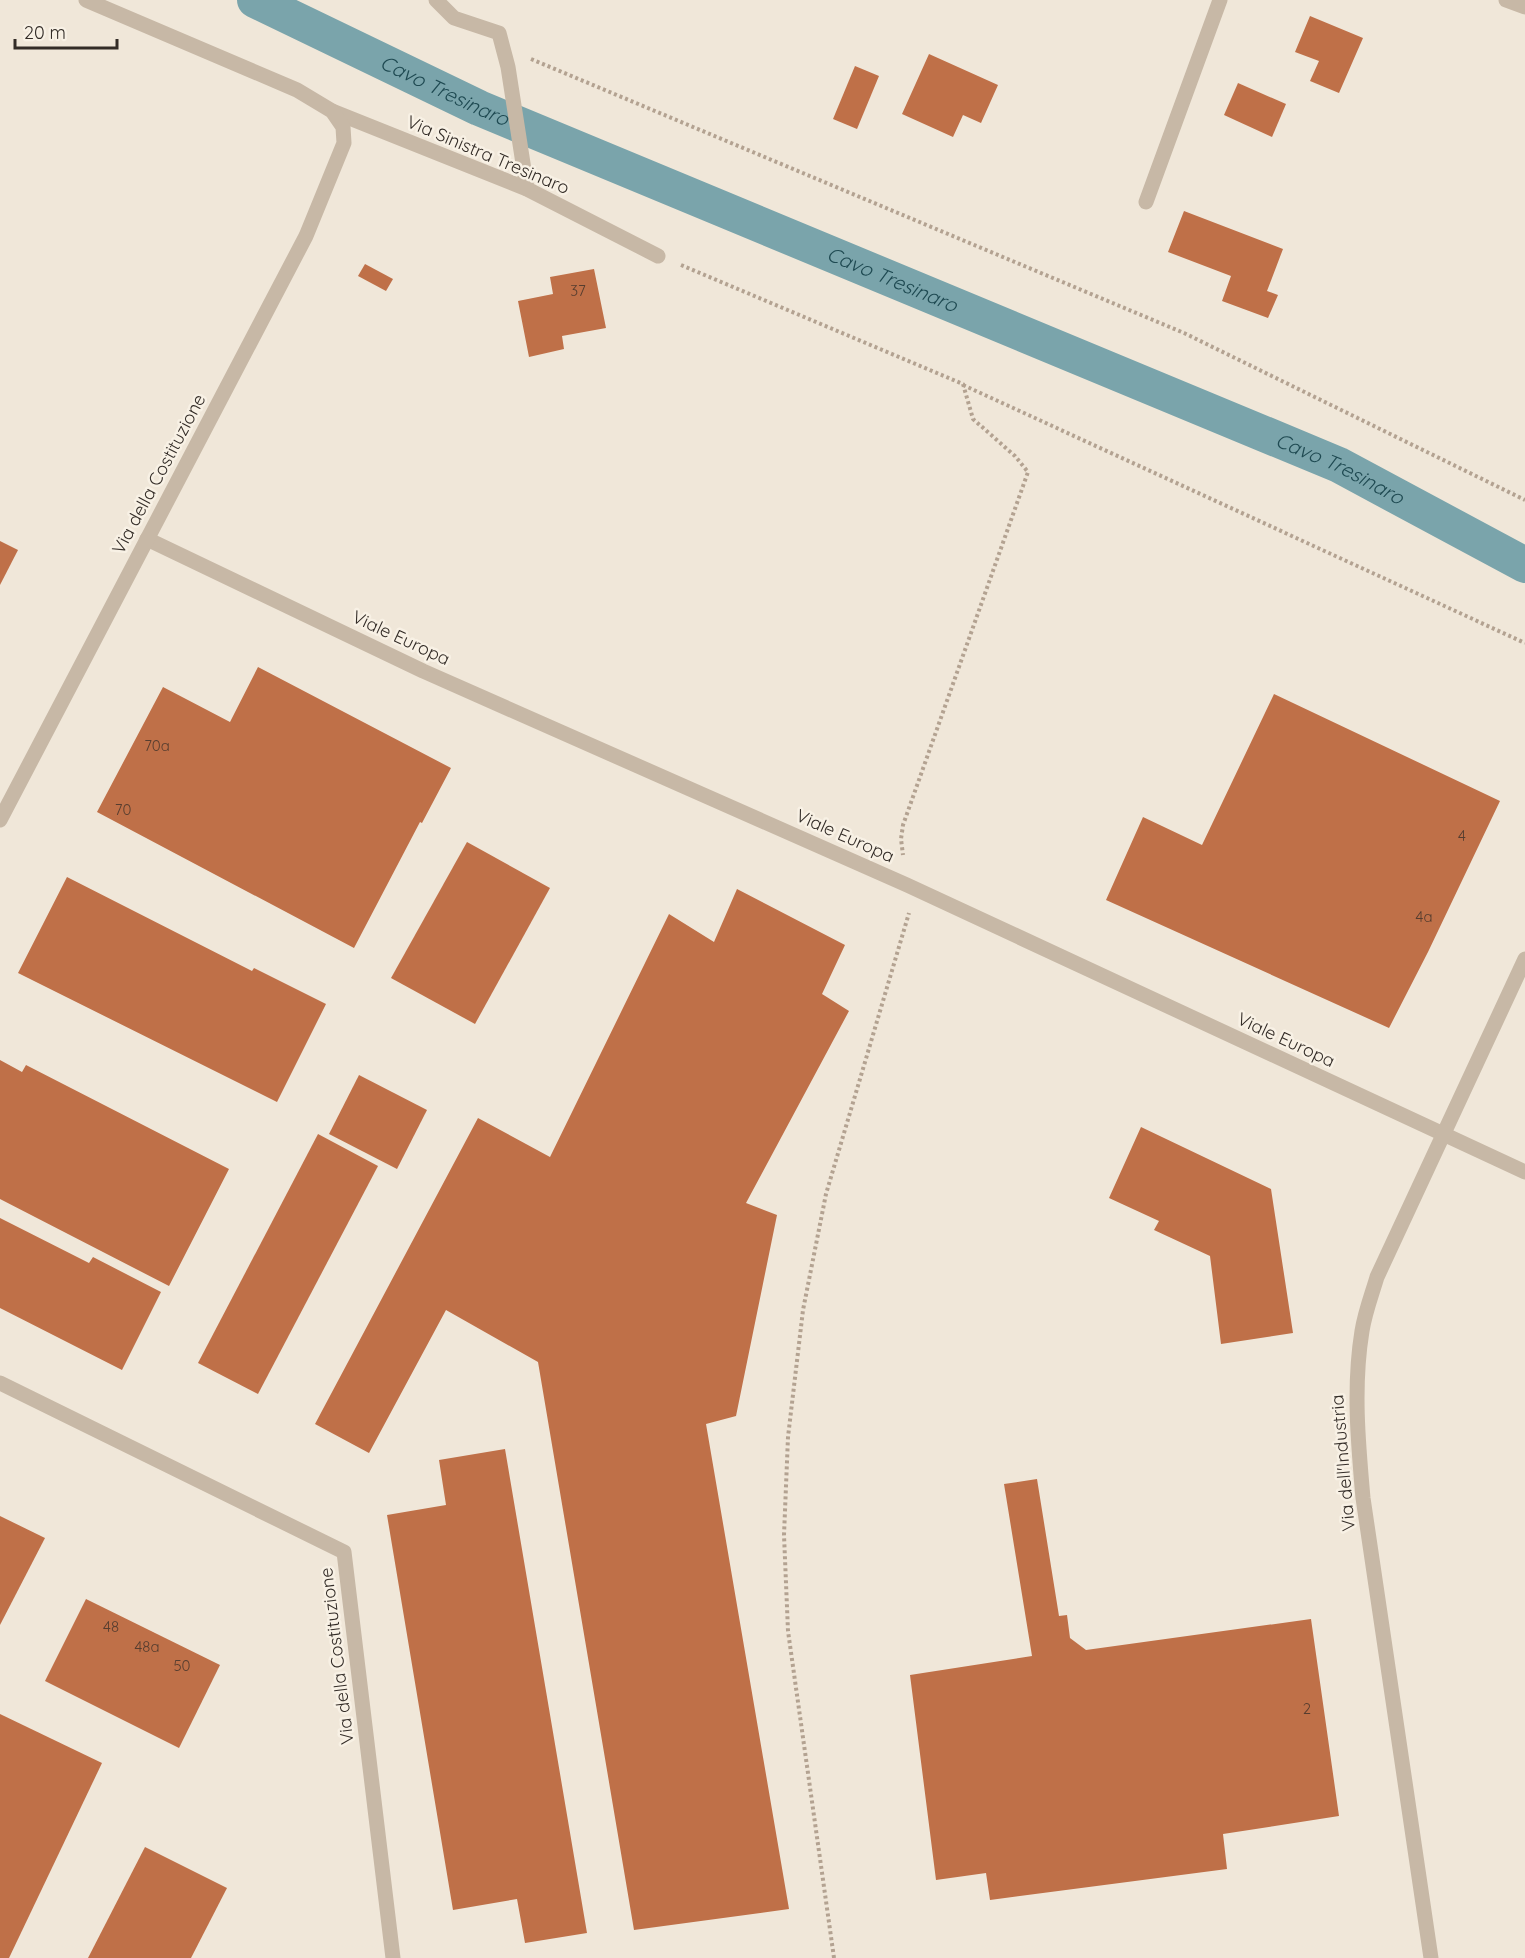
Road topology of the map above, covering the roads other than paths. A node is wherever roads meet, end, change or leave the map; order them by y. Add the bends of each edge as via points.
1 (86, 0) edge
2 (436, 0) edge
3 (1220, 0) edge
4 (1506, 0) edge
5 (1525, 7) edge
6 (332, 111) junction
7 (527, 189) junction
8 (1146, 202) dead end
9 (658, 255) road end
10 (147, 539) junction
11 (0, 820) edge
12 (1525, 959) edge
13 (1444, 1135) junction
14 (1525, 1172) edge
15 (0, 1383) edge
16 (393, 1958) edge
17 (1431, 1958) edge

1 - 6 street, Via Sinistra Tresinaro via 297,90
2 - 7 street via 454,18 499,33
3 - 8 street
4 - 5 street
6 - 7 street, Via Sinistra Tresinaro
6 - 10 street, Via della Costituzione via 343,127 344,142 306,236
7 - 9 street, Via Sinistra Tresinaro
10 - 11 street, Via della Costituzione
10 - 13 street, Viale Europa via 423,671 908,885
12 - 13 street, Via dell'Industria
13 - 14 street, Viale Europa
13 - 17 street, Via dell'Industria via 1377,1277 1362,1328 1356,1381 1362,1498
15 - 16 street, Via della Costituzione via 344,1551

